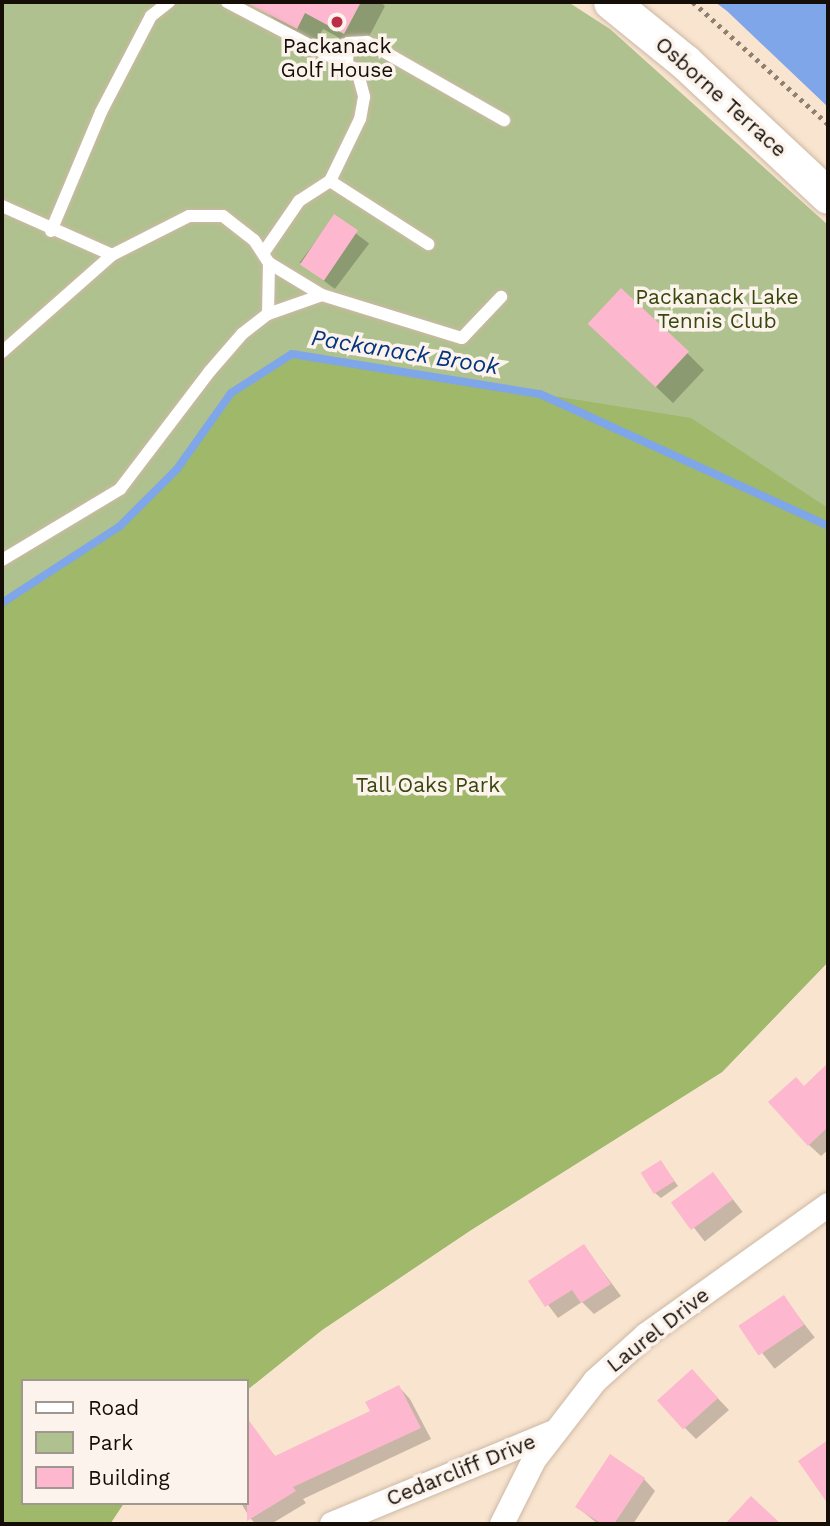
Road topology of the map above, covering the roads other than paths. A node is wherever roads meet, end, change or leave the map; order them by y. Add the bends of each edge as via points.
1 (169, 2) edge
2 (227, 2) edge
3 (611, 2) edge
4 (348, 64) junction
5 (504, 120) dead end
6 (330, 181) junction
7 (828, 197) edge
8 (2, 206) edge
9 (51, 231) junction
10 (428, 244) dead end
11 (112, 255) junction
12 (267, 258) junction
13 (322, 295) junction
14 (501, 297) dead end
15 (268, 314) junction
16 (2, 352) edge
17 (2, 561) edge
18 (828, 1205) edge
19 (552, 1433) junction
20 (332, 1524) edge
21 (502, 1524) edge

1 - 9 lane via 151,16 107,100
2 - 4 lane
3 - 7 street, Osborne Terrace via 685,62
4 - 5 lane via 348,43 367,42
4 - 6 lane via 361,78 363,108
6 - 10 lane
6 - 12 lane via 299,201
8 - 9 lane
9 - 11 lane
11 - 12 lane via 189,216 204,214 233,222
11 - 16 lane
12 - 13 lane
12 - 15 lane
13 - 14 lane via 456,338 462,338
13 - 15 lane
15 - 17 lane via 242,334 210,371 120,489
18 - 19 street, Laurel Drive via 646,1335 595,1381
19 - 20 street, Cedarcliff Drive
19 - 21 street, Laurel Drive

